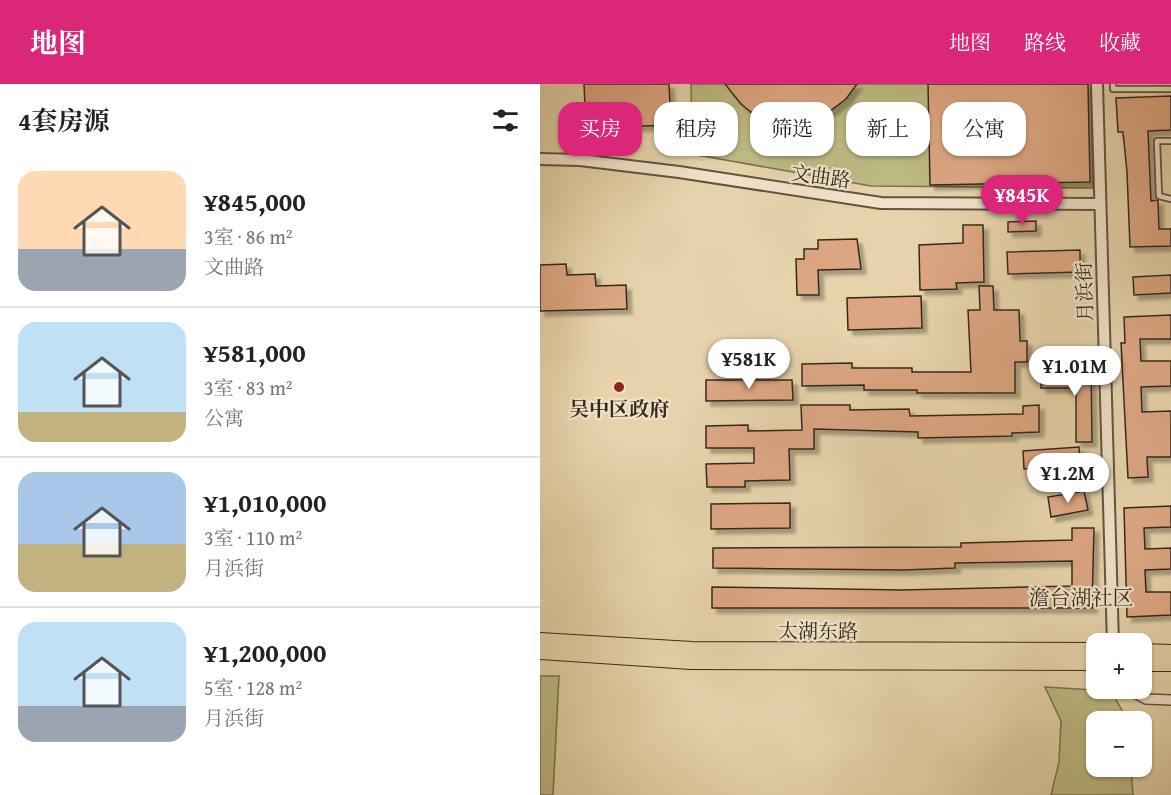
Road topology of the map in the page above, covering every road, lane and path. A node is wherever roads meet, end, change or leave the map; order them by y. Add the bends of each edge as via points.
1 (1097, 84) edge
2 (1113, 84) edge
3 (1171, 89) edge
4 (1171, 141) edge
5 (540, 159) edge
6 (1171, 199) edge
7 (1100, 204) junction
8 (1113, 633) edge
9 (540, 640) edge
10 (1086, 650) edge
11 (1152, 651) edge
12 (540, 652) edge
13 (1171, 652) edge
14 (1086, 663) edge
15 (1152, 663) edge
16 (1171, 664) edge
17 (1146, 699) edge
18 (1171, 700) edge

1 - 7 street, 月浜街
2 - 3 lane via 1113,89
4 - 6 lane via 1158,141 1159,196
5 - 7 street, 文曲路 via 679,172 881,203
7 - 8 street, 月浜街
9 - 10 main road, 太湖东路 via 692,649
11 - 13 main road
12 - 14 main road, 太湖东路 via 683,662
15 - 16 main road
17 - 18 street

